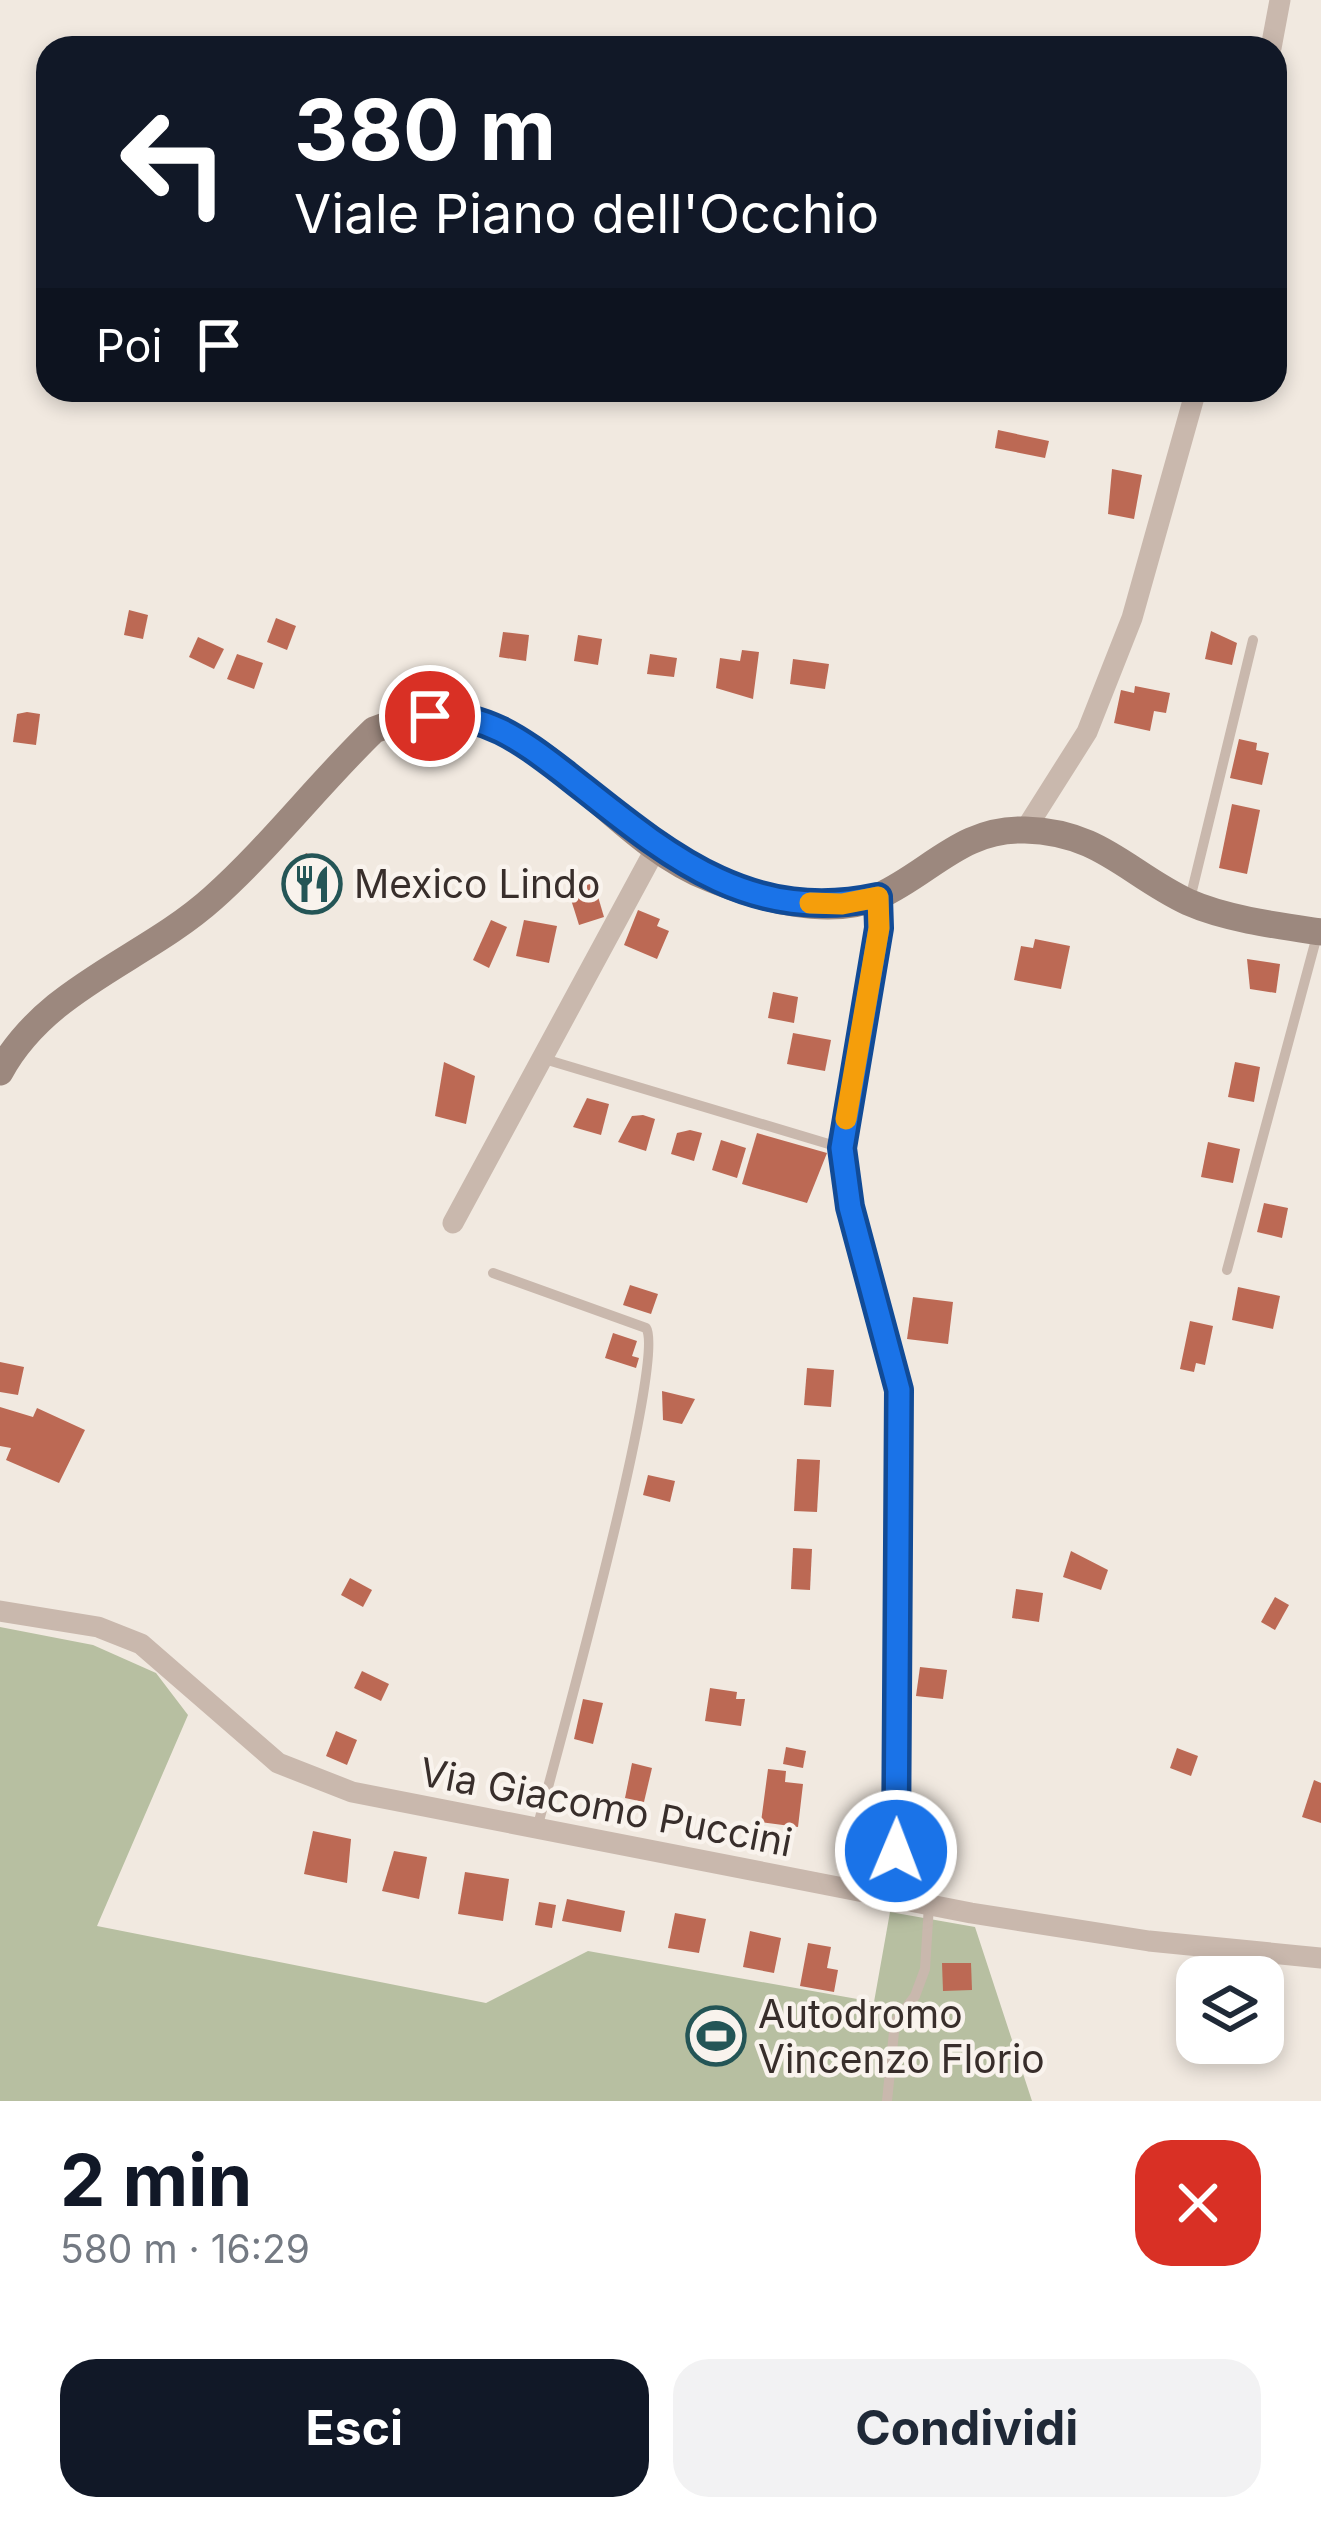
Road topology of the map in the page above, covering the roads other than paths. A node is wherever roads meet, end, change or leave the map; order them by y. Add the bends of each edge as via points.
1 (1280, 0) edge
2 (1273, 36) edge
3 (1193, 402) edge
4 (1252, 640) dead end
5 (1025, 830) junction
6 (657, 846) junction
7 (878, 897) junction
8 (1190, 902) junction
9 (1320, 932) edge
10 (541, 1058) junction
11 (0, 1072) edge
12 (842, 1148) junction
13 (453, 1223) dead end
14 (1227, 1270) dead end
15 (494, 1273) dead end
16 (0, 1611) edge
17 (537, 1829) junction
18 (890, 1898) junction
19 (929, 1905) junction
20 (1321, 1958) edge
21 (887, 2101) edge

1 - 2 street
3 - 5 street via 1132,618 1087,732
4 - 8 lane
5 - 7 main road via 964,841
5 - 8 main road via 1120,856
6 - 7 main road via 740,890 822,904
6 - 10 street
6 - 11 main road via 507,731 466,717 408,717 374,730 162,940 39,1018
7 - 12 street
8 - 9 main road
9 - 14 lane
10 - 12 lane
10 - 13 street
12 - 18 street via 899,1390 898,1823
15 - 17 lane via 646,1328 653,1344
16 - 17 street, Via Giacomo Puccini via 73,1621 141,1644 278,1763 311,1780
17 - 18 street, Via Giacomo Puccini
18 - 19 street, Via Giacomo Puccini
19 - 20 street, Via Giacomo Puccini
19 - 21 lane via 925,1969 895,2022

